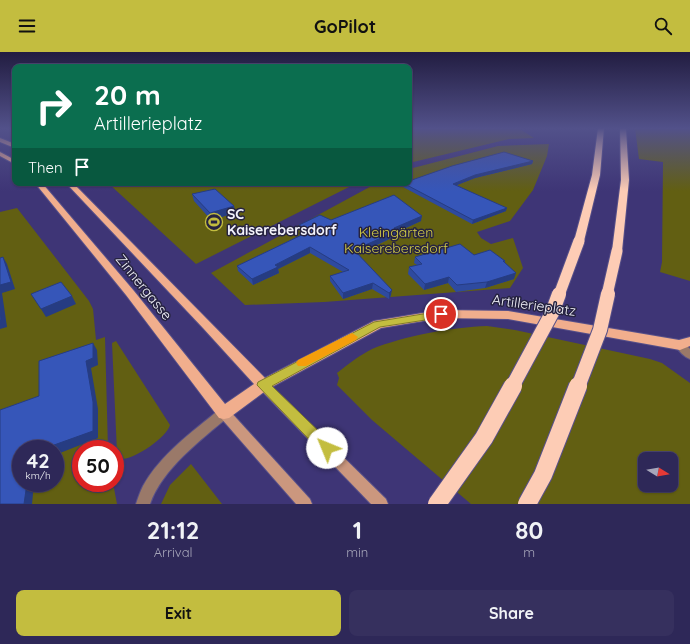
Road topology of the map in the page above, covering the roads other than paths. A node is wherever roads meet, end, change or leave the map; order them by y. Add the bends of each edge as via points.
1 (599, 149) edge
2 (624, 149) edge
3 (0, 154) edge
4 (12, 160) edge
5 (41, 186) edge
6 (72, 186) edge
7 (685, 343) edge
8 (690, 356) edge
9 (263, 385) junction
10 (224, 413) junction
11 (143, 504) edge
12 (305, 504) edge
13 (381, 504) edge
14 (437, 504) edge
15 (527, 504) edge

1 - 14 highway, bridge via 596,176 579,241 552,313 484,438
2 - 15 highway, bridge via 625,180 617,251 600,330 542,475
3 - 4 main road
5 - 10 main road, Zinnergasse via 130,293
6 - 9 main road, Zinnergasse
7 - 8 street, Artillerieplatz
7 - 9 main road, Artillerieplatz via 508,315 441,314 378,324
9 - 10 main road, Artillerieplatz
9 - 13 main road
10 - 11 street via 179,452 158,475
10 - 12 main road

